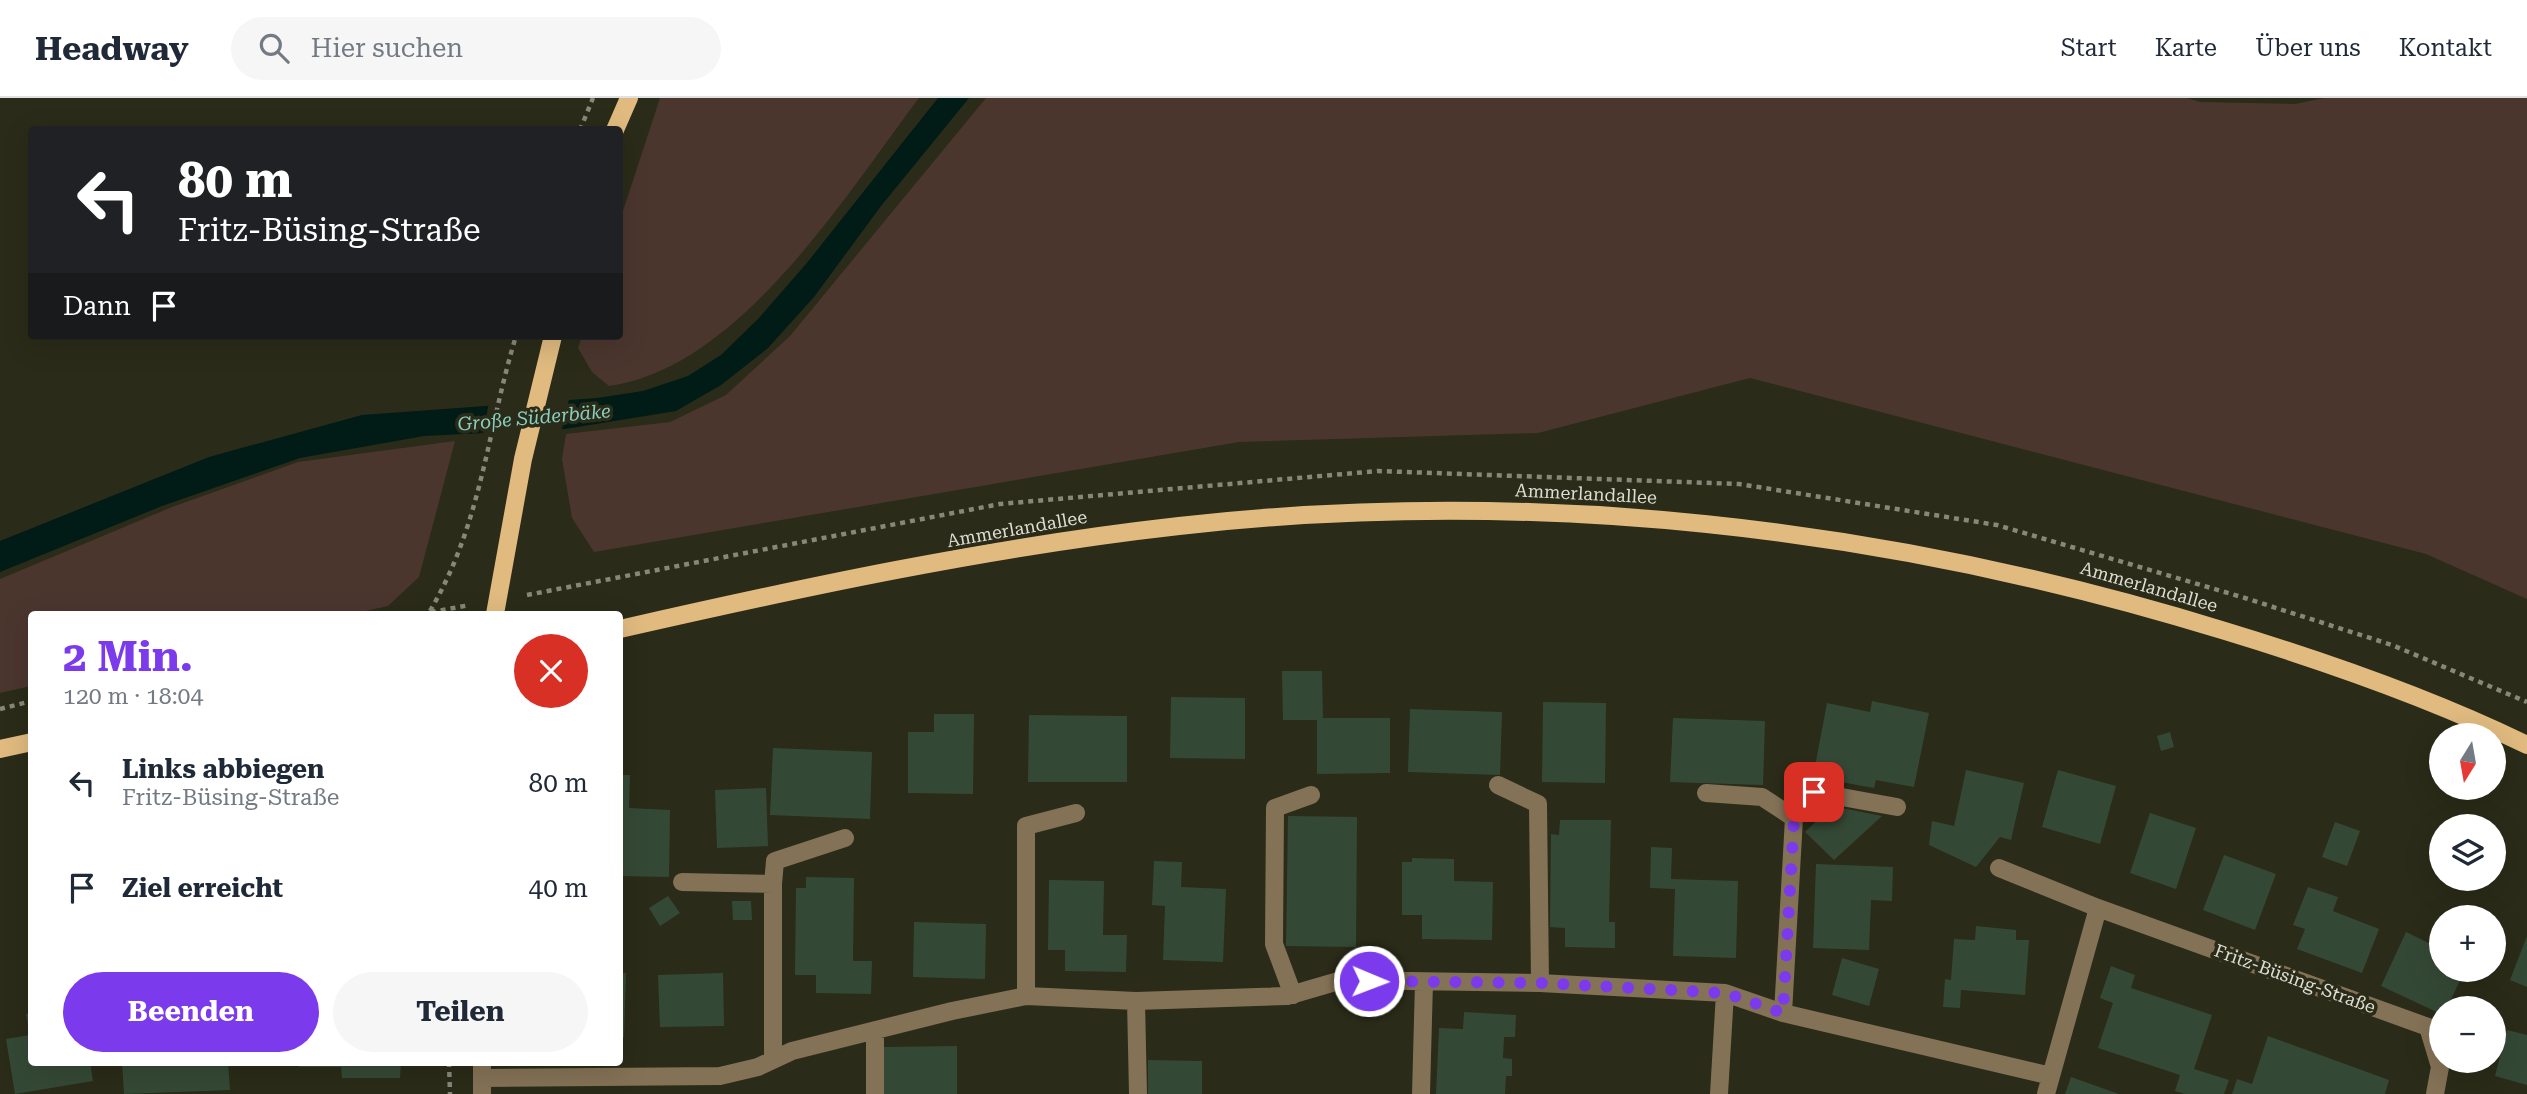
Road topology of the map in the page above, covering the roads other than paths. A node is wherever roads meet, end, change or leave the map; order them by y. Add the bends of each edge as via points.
1 (629, 98) edge
2 (617, 126) edge
3 (552, 340) edge
4 (496, 611) edge
5 (623, 628) edge
6 (28, 743) edge
7 (2527, 745) edge
8 (0, 749) edge
9 (1498, 785) dead end
10 (1706, 793) dead end
11 (1311, 794) dead end
12 (1897, 807) dead end
13 (1076, 813) dead end
14 (1794, 818) junction
15 (845, 838) dead end
16 (1999, 868) dead end
17 (682, 882) dead end
18 (773, 884) junction
19 (2098, 908) junction
20 (1424, 982) junction
21 (1540, 983) junction
22 (1725, 993) junction
23 (1293, 995) junction
24 (1026, 996) junction
25 (1136, 1001) junction
26 (1783, 1013) junction
27 (875, 1030) junction
28 (773, 1060) junction
29 (2051, 1076) junction
30 (482, 1078) edge
31 (875, 1094) edge
32 (1138, 1094) edge
33 (1421, 1094) edge
34 (1719, 1094) edge
35 (2046, 1094) edge
36 (2435, 1094) edge

1 - 2 main road
3 - 4 main road via 523,458
5 - 7 main road, Ammerlandallee via 1058,541 1183,525 1429,512 1648,517 1903,550 2063,584 2345,670
6 - 8 main road
9 - 21 street via 1538,804
10 - 14 street via 1762,797
11 - 23 street via 1275,808 1274,944
12 - 14 street via 1814,792
13 - 24 street via 1026,826
14 - 26 street
15 - 18 street via 775,861
16 - 19 street, Fritz-Büsing-Straße
17 - 18 street
18 - 28 street
19 - 29 street
19 - 36 street, Fritz-Büsing-Straße via 2428,1027 2440,1067
20 - 21 street
20 - 23 street via 1342,980
20 - 33 street
21 - 22 street
22 - 26 street
22 - 34 street
23 - 25 street
24 - 25 street
24 - 27 street
25 - 32 street
26 - 29 street
27 - 28 street
27 - 31 street
28 - 30 street via 720,1076
29 - 35 street

